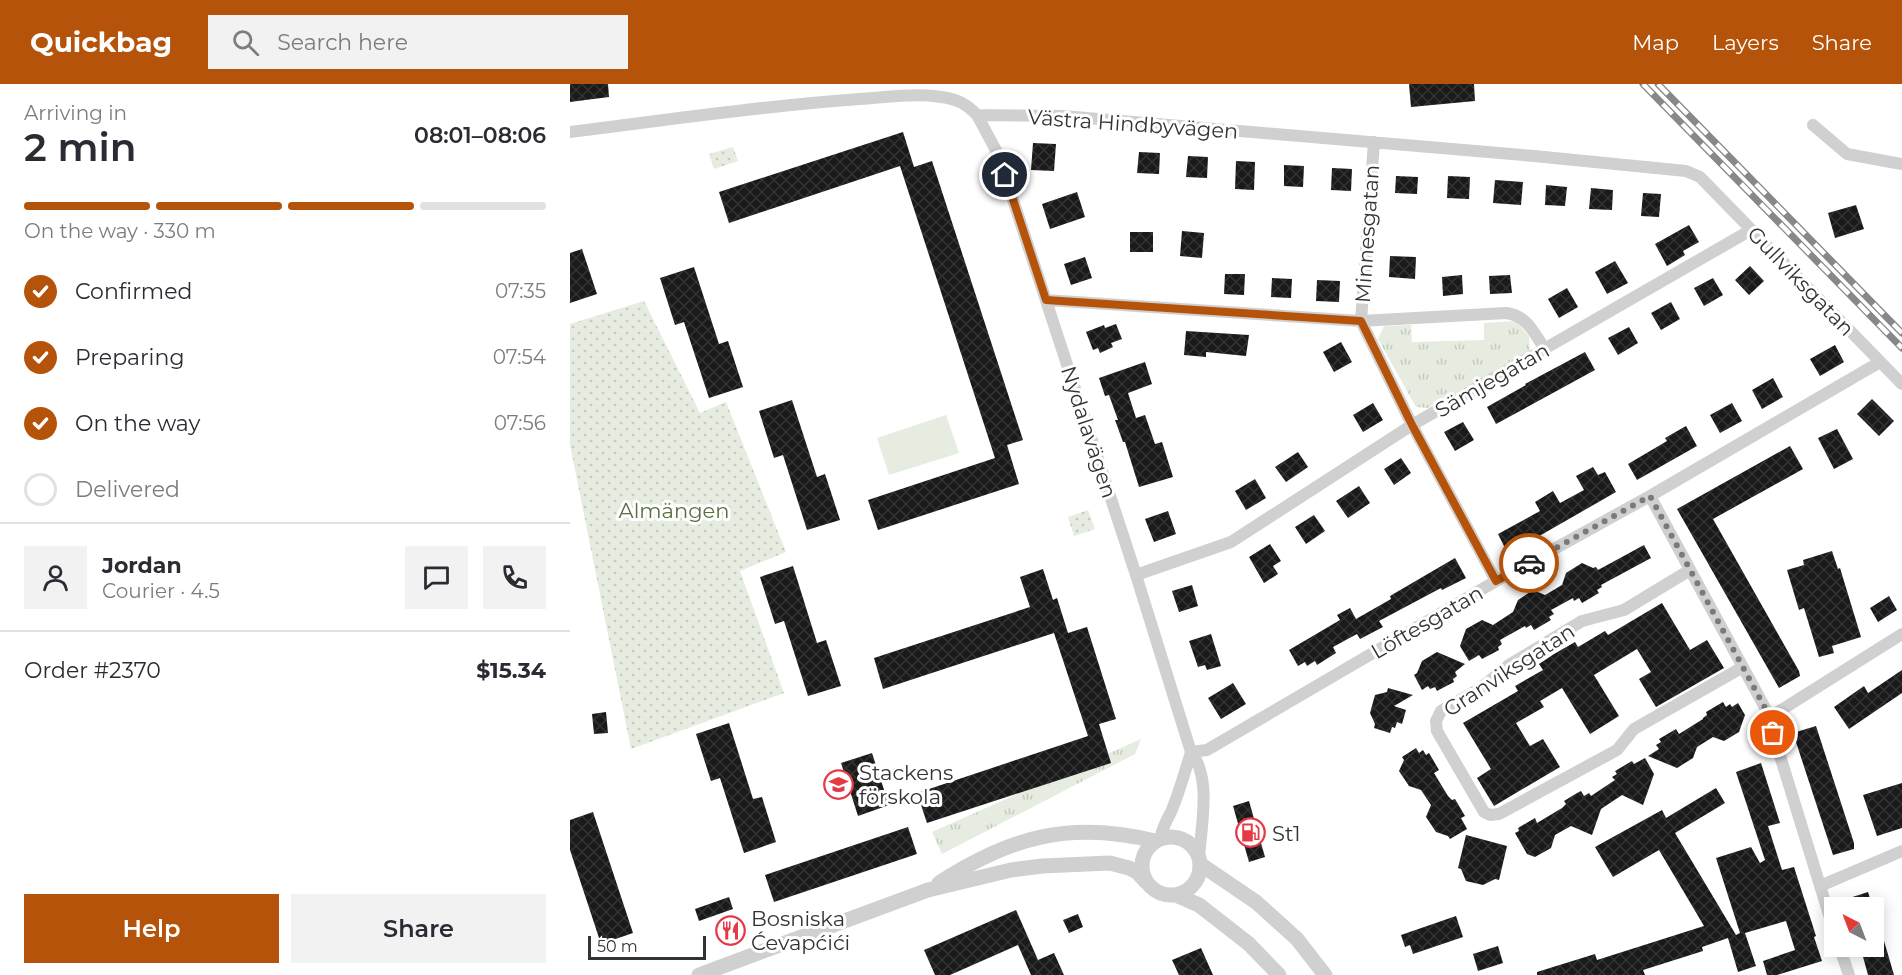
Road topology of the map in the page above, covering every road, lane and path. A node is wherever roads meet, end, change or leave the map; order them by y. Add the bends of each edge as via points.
1 (977, 115) junction
2 (1813, 125) dead end
3 (570, 132) edge
4 (1374, 142) junction
5 (1902, 164) edge
6 (1700, 177) joint
7 (1751, 230) junction
8 (1046, 300) junction
9 (1361, 321) junction
10 (1545, 349) junction
11 (1880, 362) junction
12 (1902, 384) edge
13 (1412, 425) junction
14 (1650, 496) junction
15 (1690, 570) junction
16 (1136, 575) junction
17 (1496, 581) junction
18 (1902, 634) edge
19 (1743, 667) junction
20 (1770, 717) junction
21 (1191, 752) junction
22 (1157, 840) junction
23 (1902, 851) edge
24 (1200, 861) junction
25 (1146, 882) junction
26 (1820, 886) junction
27 (928, 890) junction
28 (1176, 895) junction
29 (1824, 899) edge
30 (1843, 957) edge
31 (699, 975) edge
32 (1279, 975) edge
33 (1326, 975) edge
34 (1849, 975) edge

1 - 3 street via 955,100 896,97 828,101
1 - 4 street, Västra Hindbyvägen via 1063,116
1 - 8 street, Nydalavägen via 998,154
2 - 5 street via 1847,154
4 - 6 street, Västra Hindbyvägen via 1686,171
4 - 9 street, Minnesgatan
6 - 7 street, Gullviksgatan
7 - 10 street, Sämjegatan
7 - 11 street, Gullviksgatan
8 - 9 street
8 - 16 street, Nydalavägen
9 - 10 street via 1490,313 1518,315
9 - 13 street, Minnesgatan
10 - 13 street, Sämjegatan
11 - 12 street, Gullviksgatan
11 - 14 street, Löftesgatan
13 - 16 street, Sämjegatan via 1231,542
13 - 17 street, Minnesgatan
14 - 15 street
14 - 17 street, Löftesgatan
15 - 19 street
15 - 19 street, Granviksgatan via 1624,610 1582,621 1509,665 1482,688 1441,711 1437,731 1484,812 1499,814 1617,750 1634,729
16 - 21 street, Nydalavägen
17 - 21 street, Löftesgatan via 1207,750
18 - 20 street
19 - 20 street
20 - 26 street
21 - 22 street
21 - 24 street, Nydalavägen via 1203,779
22 - 24 street via 1169,837 1188,842
22 - 25 street via 1142,860
22 - 27 street via 1114,834 1035,837 968,864
23 - 26 street
24 - 28 street via 1194,885
24 - 33 street via 1256,902 1297,939
25 - 27 street via 1137,872 1110,863 1011,870
25 - 28 street via 1164,895
26 - 29 street
27 - 31 street
28 - 32 street via 1198,905 1249,944
30 - 34 street

